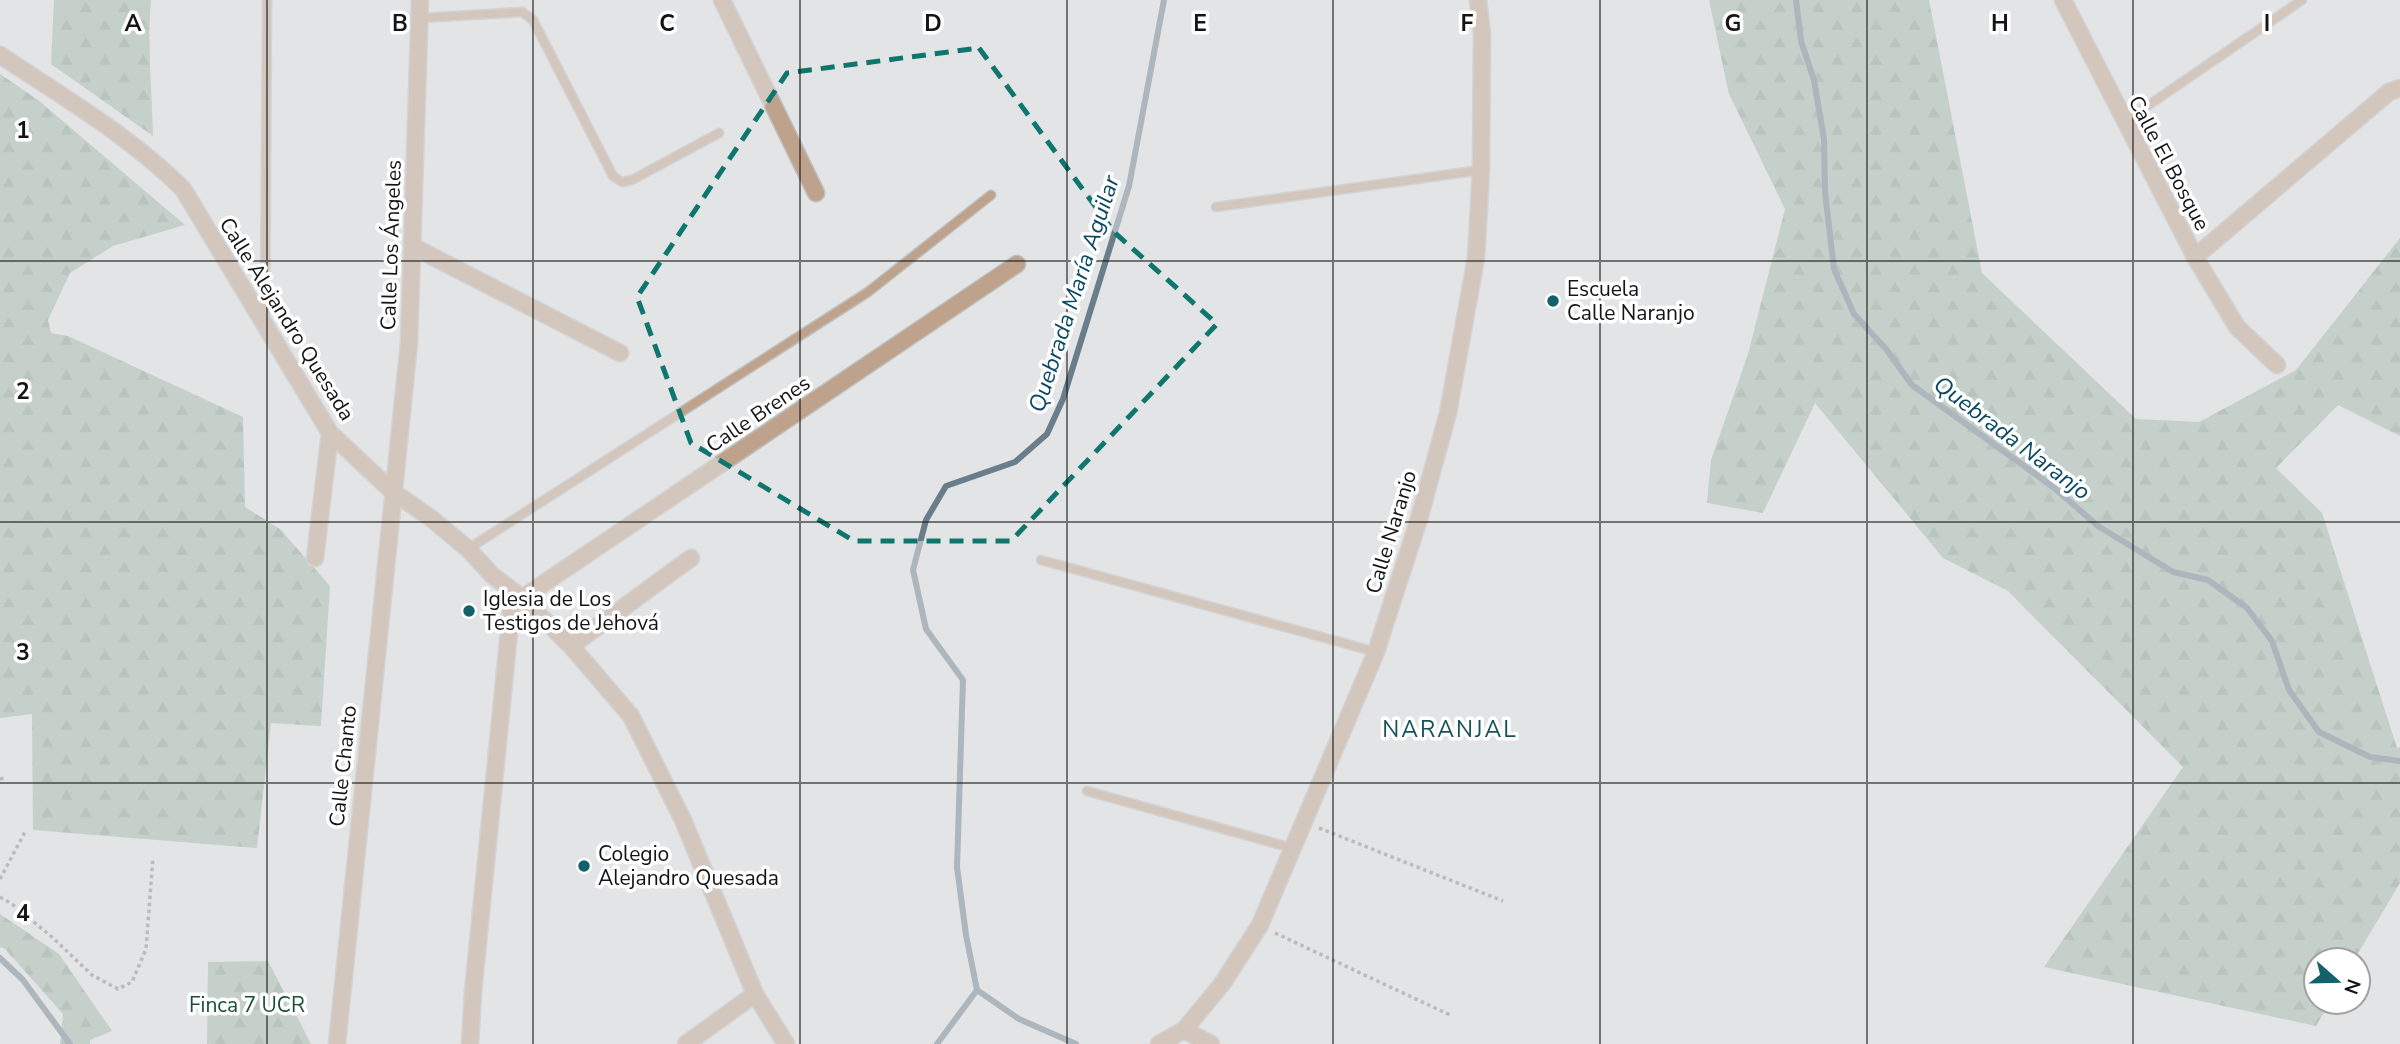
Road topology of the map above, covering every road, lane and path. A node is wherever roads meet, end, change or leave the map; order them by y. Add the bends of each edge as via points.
1 (267, 0) edge
2 (420, 0) edge
3 (722, 0) edge
4 (1478, 0) edge
5 (2063, 0) edge
6 (2302, 0) edge
7 (421, 18) junction
8 (0, 55) edge
9 (2400, 88) edge
10 (2124, 122) junction
11 (719, 133) dead end
12 (1481, 170) junction
13 (816, 193) dead end
14 (991, 195) dead end
15 (1216, 207) dead end
16 (412, 246) junction
17 (2195, 257) junction
18 (1017, 264) dead end
19 (265, 326) junction
20 (620, 353) dead end
21 (2277, 365) dead end
22 (330, 433) junction
23 (392, 491) junction
24 (468, 549) junction
25 (316, 558) dead end
26 (691, 558) dead end
27 (1041, 559) dead end
28 (517, 595) junction
29 (571, 646) junction
30 (1376, 652) junction
31 (1087, 791) dead end
32 (1303, 822) junction
33 (25, 832) dead end
34 (1292, 848) junction
35 (153, 857) dead end
36 (0, 879) edge
37 (0, 897) edge
38 (1503, 901) dead end
39 (1259, 925) junction
40 (755, 994) junction
41 (1450, 1015) dead end
42 (1184, 1030) junction
43 (784, 1043) edge
44 (337, 1044) edge
45 (470, 1044) edge
46 (686, 1044) edge
47 (1159, 1044) edge
48 (1211, 1044) edge

1 - 19 lane
2 - 7 street, Calle Los Ángeles
3 - 13 street
4 - 12 street, Calle Naranjo
5 - 10 street, Calle El Bosque
6 - 10 lane
7 - 11 lane via 522,12 533,20 613,176 622,182
7 - 16 street, Calle Los Ángeles
8 - 19 street, Calle Alejandro Quesada via 104,125 184,189
9 - 17 street, Calle El Bosque via 2389,92
10 - 17 street, Calle El Bosque
12 - 15 lane
12 - 30 street, Calle Naranjo via 1476,258 1448,414
14 - 24 lane via 867,292
16 - 20 street
16 - 23 street, Calle Los Ángeles via 409,343
17 - 21 street via 2238,327
18 - 28 street, Calle Brenes
19 - 22 street, Calle Alejandro Quesada
22 - 23 street, Calle Alejandro Quesada
22 - 25 street
23 - 24 street, Calle Alejandro Quesada
23 - 44 street, Calle Chanto
24 - 28 street, Calle Alejandro Quesada
26 - 29 street
27 - 30 lane
28 - 29 street, Calle Alejandro Quesada
28 - 45 street
29 - 40 street, Calle Alejandro Quesada via 631,716 683,820
30 - 32 street, Calle Naranjo
31 - 34 lane
32 - 34 street, Calle Naranjo
32 - 38 path
33 - 36 path
34 - 39 street, Calle Naranjo
35 - 37 path via 146,949 132,982 118,989 92,975
39 - 41 path
39 - 42 street, Calle Naranjo via 1222,984
40 - 43 street, Calle Alejandro Quesada
40 - 46 street
42 - 47 street
42 - 48 street

